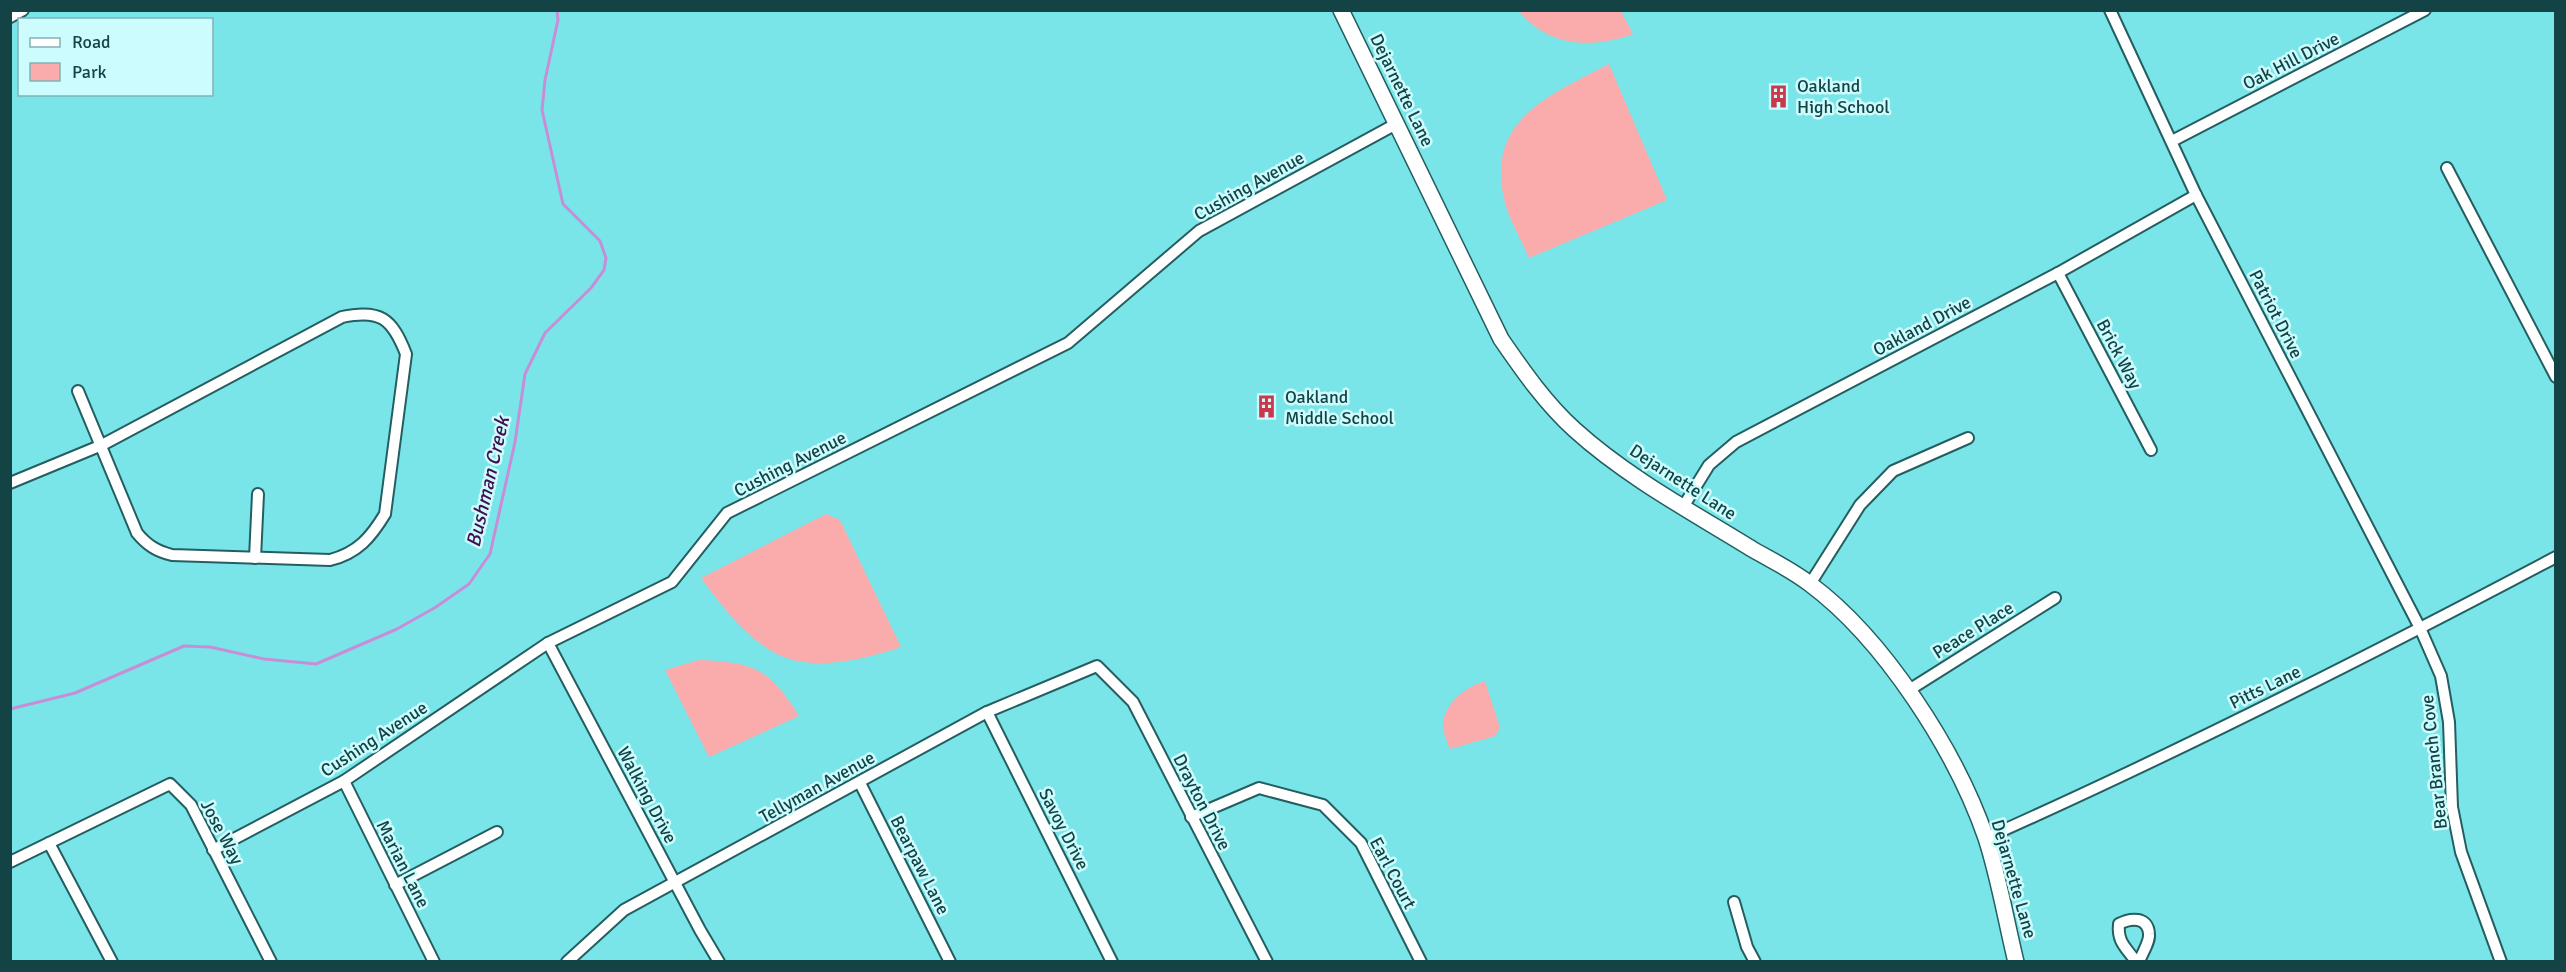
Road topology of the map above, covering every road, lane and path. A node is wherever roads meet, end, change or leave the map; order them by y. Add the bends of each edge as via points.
1 (22, 10) edge
2 (1341, 10) edge
3 (2110, 10) edge
4 (2425, 10) edge
5 (10, 16) edge
6 (1396, 124) junction
7 (2172, 141) junction
8 (2447, 168) dead end
9 (2196, 195) junction
10 (2058, 273) junction
11 (2556, 377) edge
12 (78, 391) dead end
13 (1968, 438) dead end
14 (102, 445) junction
15 (2151, 450) dead end
16 (10, 483) edge
17 (258, 494) dead end
18 (1683, 507) junction
19 (2556, 557) edge
20 (255, 558) junction
21 (1810, 584) junction
22 (2055, 597) dead end
23 (2420, 628) junction
24 (548, 643) junction
25 (1097, 666) joint
26 (1909, 690) junction
27 (987, 712) junction
28 (344, 781) junction
29 (860, 783) junction
30 (1191, 817) junction
31 (497, 832) dead end
32 (1986, 838) junction
33 (49, 843) junction
34 (213, 850) junction
35 (10, 862) edge
36 (676, 883) junction
37 (395, 885) junction
38 (1734, 902) dead end
39 (112, 962) edge
40 (271, 962) edge
41 (434, 962) edge
42 (567, 962) edge
43 (719, 962) edge
44 (951, 962) edge
45 (1112, 962) edge
46 (1267, 962) edge
47 (1421, 962) edge
48 (1755, 962) edge
49 (2016, 962) edge
50 (2501, 962) edge

1 - 5 street
2 - 6 main road, Dejarnette Lane
3 - 7 street, Patriot Drive
4 - 7 street, Oak Hill Drive
6 - 18 main road, Dejarnette Lane via 1501,339 1535,388 1575,430
6 - 24 street, Cushing Avenue via 1198,231 1068,344 727,513 672,582
7 - 9 street, Patriot Drive
8 - 11 street
9 - 10 street, Oakland Drive
9 - 23 street, Patriot Drive
10 - 15 street, Brick Way
10 - 18 street, Oakland Drive via 1736,442 1708,465
12 - 14 street
13 - 21 street via 1893,471 1860,505
14 - 16 street
14 - 20 street via 137,533 145,543 172,555
14 - 20 street via 342,317 373,314 386,320 406,354 384,514 366,541 342,557
17 - 20 street
18 - 21 main road, Dejarnette Lane
19 - 23 street, Pitts Lane
21 - 26 main road, Dejarnette Lane via 1863,633
22 - 26 street, Peace Place
23 - 32 street, Pitts Lane via 2089,792
23 - 50 street, Bear Branch Cove via 2441,676 2449,722 2452,807 2461,852
24 - 28 street, Cushing Avenue
24 - 36 street, Walking Drive
25 - 27 street, Tellyman Avenue
25 - 30 street, Drayton Drive via 1133,702
26 - 32 main road, Dejarnette Lane via 1956,771
27 - 29 street, Tellyman Avenue
27 - 45 street, Savoy Drive
28 - 34 street, Cushing Avenue
28 - 37 street, Marian Lane
29 - 36 street, Tellyman Avenue
29 - 44 street, Bearpaw Lane
30 - 46 street, Drayton Drive
30 - 47 street, Earl Court via 1259,788 1323,805 1361,843
31 - 37 street
32 - 49 main road, Dejarnette Lane
33 - 34 street, Jose Way via 170,784 191,805
33 - 35 street, Jose Way
33 - 39 street
34 - 40 street, Jose Way
36 - 42 street, Tellyman Avenue via 624,910
36 - 43 street, Walking Drive
37 - 41 street, Marian Lane
38 - 48 street

